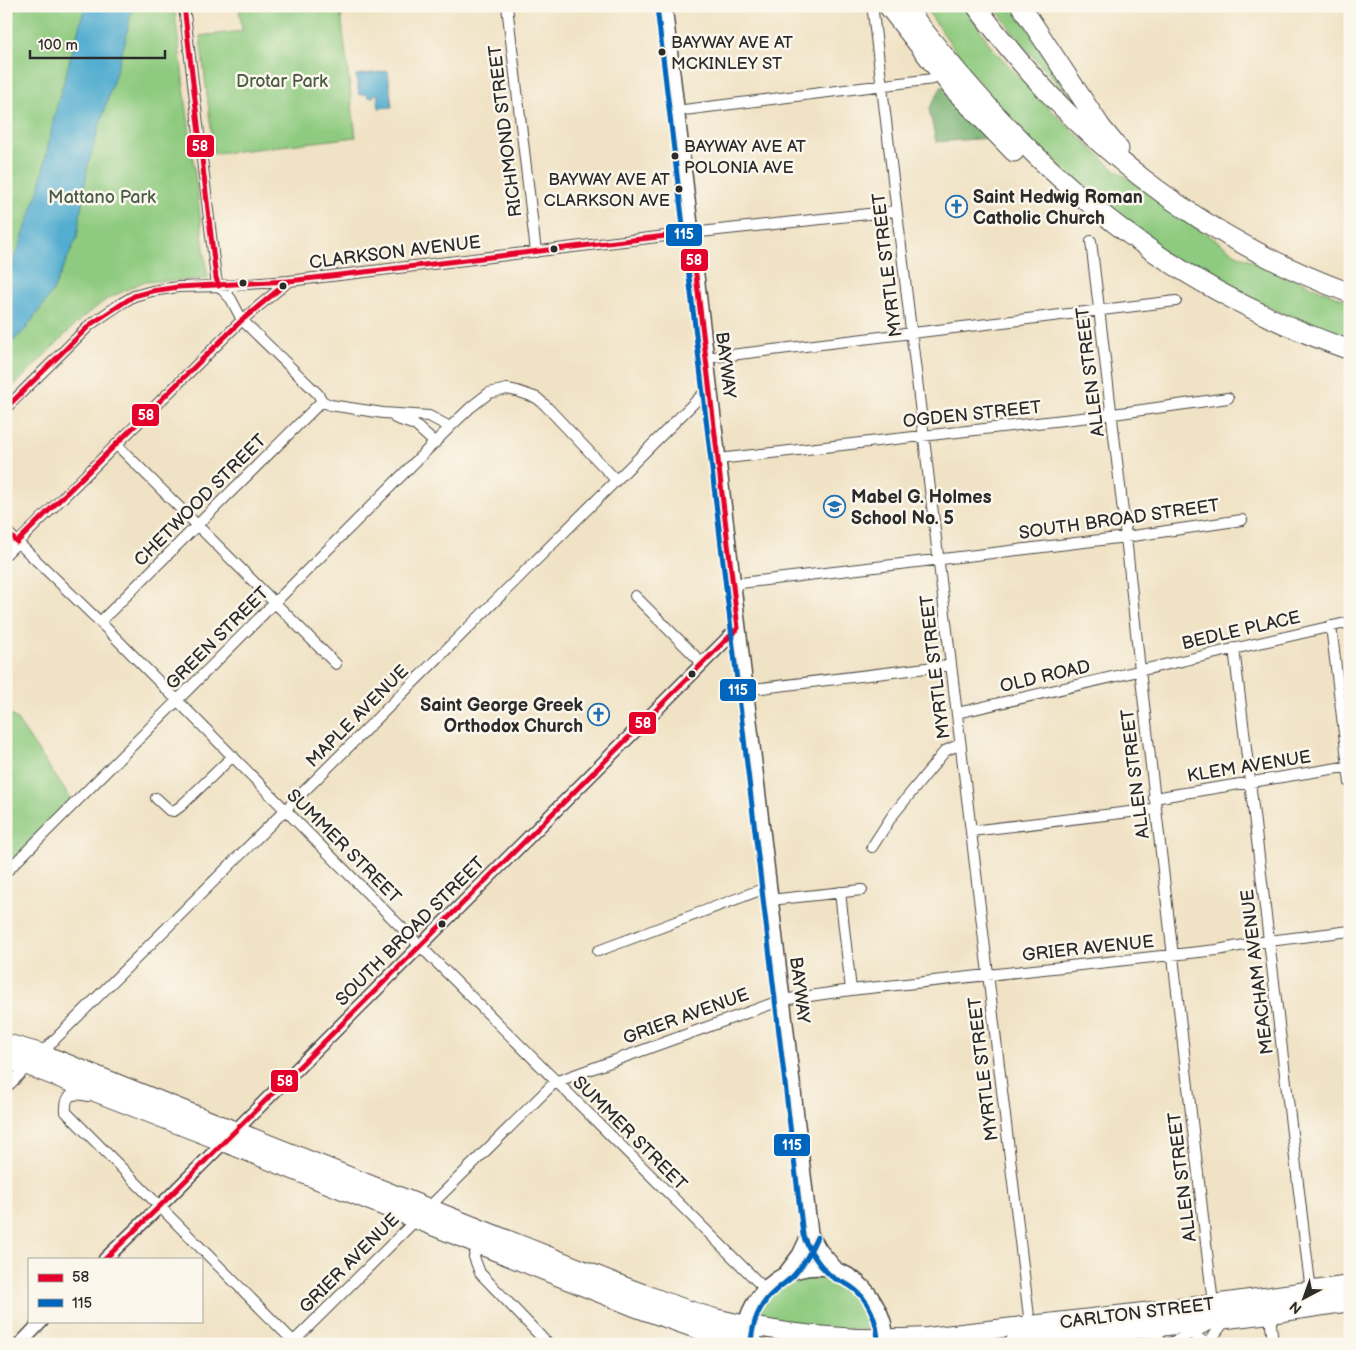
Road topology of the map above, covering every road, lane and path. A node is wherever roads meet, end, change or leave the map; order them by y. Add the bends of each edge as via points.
1 (184, 6) edge
2 (512, 6) edge
3 (664, 6) edge
4 (871, 6) edge
5 (888, 6) edge
6 (905, 6) edge
7 (914, 6) edge
8 (1021, 6) edge
9 (507, 7) edge
10 (978, 8) edge
11 (963, 77) junction
12 (933, 79) dead end
13 (882, 85) junction
14 (676, 111) junction
15 (1150, 184) junction
16 (896, 211) junction
17 (691, 233) junction
18 (1091, 241) dead end
19 (1146, 248) junction
20 (536, 252) junction
21 (289, 281) junction
22 (219, 286) junction
23 (1350, 293) edge
24 (1176, 301) dead end
25 (1099, 311) junction
26 (242, 320) junction
27 (912, 333) junction
28 (1350, 350) edge
29 (706, 358) junction
30 (710, 387) junction
31 (1228, 398) dead end
32 (322, 401) junction
33 (6, 408) edge
34 (382, 413) junction
35 (1112, 414) junction
36 (450, 427) junction
37 (923, 435) junction
38 (435, 443) junction
39 (117, 445) junction
40 (718, 459) junction
41 (616, 480) junction
42 (1242, 520) dead end
43 (197, 525) junction
44 (6, 531) edge
45 (1126, 537) junction
46 (18, 542) junction
47 (6, 554) edge
48 (938, 559) junction
49 (733, 584) junction
50 (635, 596) dead end
51 (276, 603) junction
52 (100, 622) junction
53 (1350, 622) edge
54 (1331, 626) junction
55 (738, 628) junction
56 (1234, 648) junction
57 (702, 663) junction
58 (336, 664) dead end
59 (950, 665) junction
60 (1140, 670) junction
61 (745, 690) junction
62 (177, 701) junction
63 (956, 713) junction
64 (960, 744) junction
65 (233, 756) junction
66 (1349, 766) edge
67 (1250, 783) junction
68 (1350, 784) edge
69 (156, 798) dead end
70 (1155, 803) junction
71 (287, 811) junction
72 (971, 831) junction
73 (872, 846) dead end
74 (6, 872) edge
75 (862, 890) dead end
76 (840, 892) junction
77 (769, 894) junction
78 (1350, 931) edge
79 (1270, 941) junction
80 (421, 945) junction
81 (598, 951) dead end
82 (1172, 955) junction
83 (988, 974) junction
84 (851, 990) junction
85 (782, 1000) junction
86 (6, 1043) edge
87 (41, 1053) junction
88 (6, 1060) edge
89 (28, 1066) junction
90 (556, 1082) junction
91 (6, 1088) edge
92 (110, 1099) junction
93 (229, 1136) junction
94 (160, 1206) junction
95 (429, 1207) junction
96 (416, 1220) junction
97 (810, 1234) junction
98 (478, 1245) junction
99 (106, 1258) edge
100 (837, 1271) junction
101 (784, 1275) junction
102 (1350, 1285) edge
103 (765, 1289) junction
104 (1311, 1292) junction
105 (1350, 1302) edge
106 (1213, 1304) junction
107 (634, 1307) junction
108 (1270, 1314) junction
109 (1226, 1319) junction
110 (41, 1322) edge
111 (1140, 1329) junction
112 (1188, 1334) edge
113 (1031, 1337) edge
114 (747, 1338) edge
115 (886, 1341) edge
116 (294, 1343) edge
117 (20, 1344) edge
118 (548, 1344) edge
119 (701, 1344) edge
120 (1013, 1344) edge
121 (1162, 1344) edge
122 (1168, 1344) edge
123 (1206, 1344) edge
124 (1273, 1344) edge

1 - 22 street
2 - 9 street
3 - 14 main road, BAYWAY
4 - 13 street, MYRTLE STREET
5 - 19 highway via 954,90 1011,150 1086,212
6 - 11 highway
7 - 11 highway
8 - 15 highway via 1101,127
9 - 20 street, RICHMOND STREET
10 - 15 highway via 1053,99 1100,144
11 - 19 highway via 1044,164
12 - 13 street
13 - 14 street
13 - 16 street, MYRTLE STREET
14 - 17 main road, BAYWAY
15 - 23 highway via 1242,244
16 - 17 street, CLARKSON AVENUE
16 - 27 street, MYRTLE STREET
17 - 20 street, CLARKSON AVENUE
17 - 29 main road, BAYWAY
18 - 25 street, ALLEN STREET
19 - 28 highway via 1227,297 1285,325
20 - 21 street, CLARKSON AVENUE
21 - 22 street
21 - 26 street, CLARKSON AVENUE
22 - 26 street via 231,299
22 - 33 street via 152,291 122,302 91,324
24 - 25 street
25 - 27 street
25 - 35 street, ALLEN STREET
26 - 32 street
26 - 39 street, CLARKSON AVENUE
27 - 29 street
27 - 37 street, MYRTLE STREET
29 - 30 main road, BAYWAY
30 - 40 main road, BAYWAY
30 - 41 street, MAPLE AVENUE
31 - 35 street, OGDEN STREET
32 - 34 street
32 - 43 street, CHETWOOD STREET
34 - 36 street via 429,416
34 - 38 street via 414,425
35 - 37 street, OGDEN STREET
35 - 45 street, ALLEN STREET
36 - 38 street, GREEN STREET
36 - 41 street, GREEN STREET via 489,393 507,389 517,391 537,398 545,405
37 - 40 street, OGDEN STREET
37 - 48 street, MYRTLE STREET
38 - 51 street, GREEN STREET
39 - 43 street
39 - 46 street, CLARKSON AVENUE
40 - 49 main road, BAYWAY
41 - 71 street, MAPLE AVENUE
42 - 45 street, SOUTH BROAD STREET
43 - 51 street
43 - 52 street, CHETWOOD STREET
44 - 46 street, SUMMER STREET
45 - 48 street, SOUTH BROAD STREET
45 - 60 street, ALLEN STREET
46 - 47 street, CLARKSON AVENUE
46 - 52 street, SUMMER STREET
48 - 49 street, SOUTH BROAD STREET
48 - 59 street, MYRTLE STREET
49 - 55 main road, BAYWAY
50 - 57 street
51 - 58 street
51 - 62 street, GREEN STREET
52 - 62 street, SUMMER STREET
53 - 54 street, BEDLE PLACE
54 - 56 street, BEDLE PLACE
54 - 66 street
55 - 57 street, SOUTH BROAD STREET
55 - 61 main road, BAYWAY
56 - 60 street, BEDLE PLACE
56 - 67 street, MEACHAM AVENUE
57 - 80 street, SOUTH BROAD STREET
59 - 61 street
59 - 63 street, MYRTLE STREET
60 - 63 street, OLD ROAD
60 - 70 street, ALLEN STREET
61 - 77 main road, BAYWAY
62 - 65 street, SUMMER STREET
62 - 74 street, GREEN STREET
63 - 64 street, MYRTLE STREET
64 - 72 street, MYRTLE STREET
64 - 73 street via 945,750
65 - 69 street via 174,811
65 - 71 street, SUMMER STREET
66 - 67 street, KLEM AVENUE
66 - 68 street
67 - 70 street, KLEM AVENUE
67 - 79 street, MEACHAM AVENUE
70 - 72 street, KLEM AVENUE
70 - 82 street, ALLEN STREET
71 - 80 street, SUMMER STREET
71 - 87 street, MAPLE AVENUE
72 - 83 street, MYRTLE STREET
75 - 76 street
76 - 77 street
76 - 84 street
77 - 81 street
77 - 85 main road, BAYWAY
78 - 79 street, GRIER AVENUE
79 - 82 street, GRIER AVENUE
79 - 104 street, MEACHAM AVENUE
80 - 90 street, SUMMER STREET
80 - 93 street, SOUTH BROAD STREET
82 - 83 street, GRIER AVENUE
82 - 106 street, ALLEN STREET
83 - 84 street, GRIER AVENUE
83 - 113 street, MYRTLE STREET
84 - 85 street, GRIER AVENUE
85 - 90 street, GRIER AVENUE
85 - 97 main road, BAYWAY
86 - 87 highway
87 - 89 street, MAPLE AVENUE
87 - 93 highway
88 - 89 highway
89 - 91 street, MAPLE AVENUE
89 - 92 highway
90 - 95 street, GRIER AVENUE
90 - 103 street, SUMMER STREET
92 - 93 highway
92 - 94 street via 72,1095 66,1102 66,1112
93 - 94 street, SOUTH BROAD STREET
93 - 95 highway
93 - 96 highway
94 - 99 street, SOUTH BROAD STREET
94 - 116 street
95 - 96 street, GRIER AVENUE
95 - 114 highway via 637,1291 705,1314
96 - 98 highway
96 - 116 street, GRIER AVENUE
97 - 100 main road, BAYWAY
97 - 101 main road via 800,1255
98 - 107 highway
98 - 118 street via 474,1257 480,1273
100 - 101 main road via 808,1267
100 - 115 main road via 857,1282 870,1295 882,1317
101 - 103 main road
102 - 104 highway, CARLTON STREET
103 - 114 main road via 753,1305
104 - 106 highway, CARLTON STREET
105 - 108 highway
106 - 113 highway, CARLTON STREET
107 - 114 highway via 702,1331
107 - 119 highway via 654,1326
108 - 109 highway
108 - 124 street
109 - 112 highway
109 - 123 street
110 - 117 street
111 - 112 highway
111 - 113 highway
111 - 121 street via 1158,1336
112 - 122 street
112 - 123 street
113 - 115 highway, CARLTON STREET via 946,1335
113 - 120 highway, CARLTON STREET
114 - 115 highway, CARLTON STREET via 805,1335

